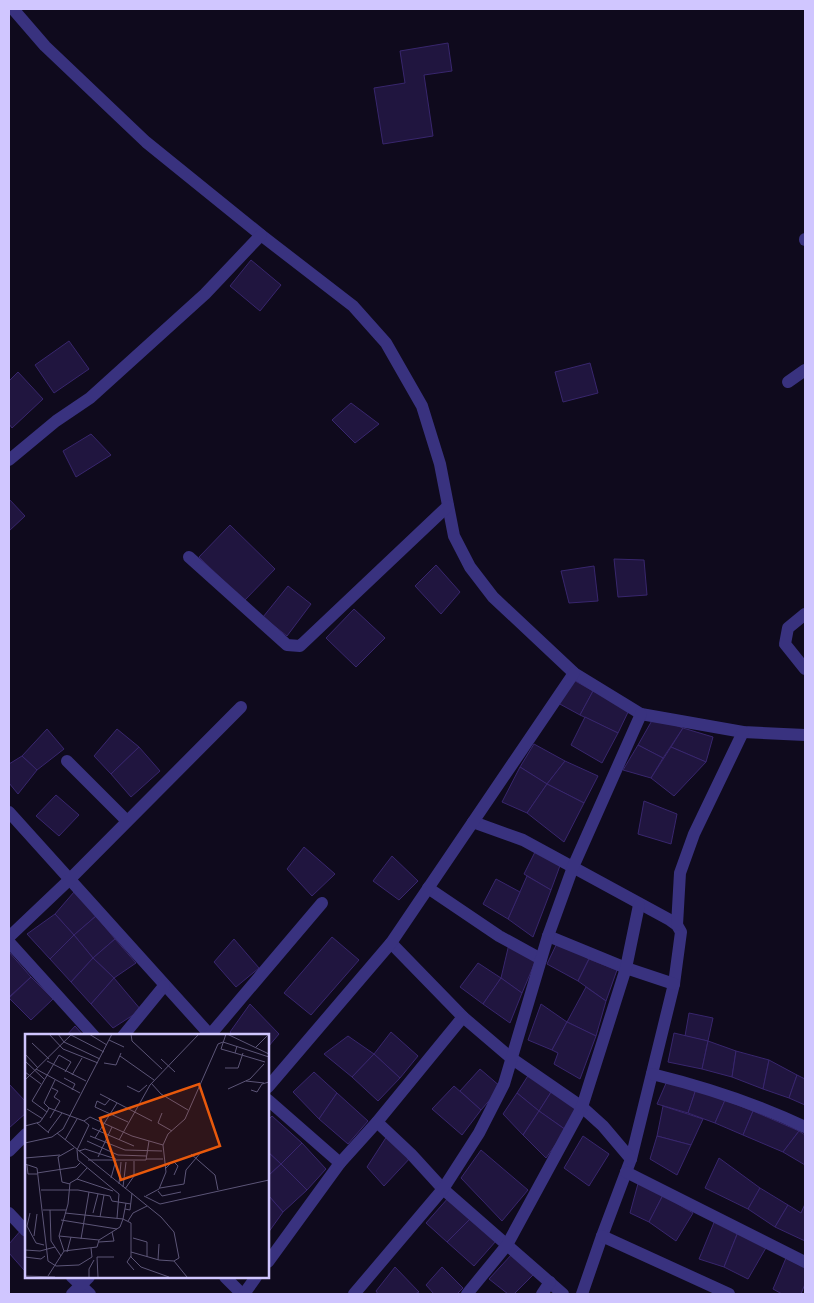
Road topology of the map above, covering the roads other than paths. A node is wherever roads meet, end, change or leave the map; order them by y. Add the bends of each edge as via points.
1 (14, 9) edge
2 (261, 235) junction
3 (805, 370) edge
4 (788, 382) dead end
5 (9, 460) edge
6 (448, 506) junction
7 (189, 557) dead end
8 (805, 614) edge
9 (805, 669) edge
10 (574, 673) junction
11 (241, 706) dead end
12 (642, 714) junction
13 (743, 732) junction
14 (805, 735) edge
15 (67, 761) dead end
16 (9, 812) edge
17 (127, 821) junction
18 (473, 822) junction
19 (573, 867) junction
20 (69, 880) junction
21 (428, 888) junction
22 (322, 903) dead end
23 (639, 905) junction
24 (677, 925) junction
25 (548, 936) junction
26 (9, 937) edge
27 (9, 942) edge
28 (391, 943) junction
29 (541, 959) junction
30 (626, 968) junction
31 (674, 984) junction
32 (164, 986) junction
33 (463, 1017) junction
34 (92, 1034) edge
35 (124, 1034) edge
36 (209, 1034) edge
37 (211, 1034) edge
38 (511, 1058) junction
39 (652, 1074) junction
40 (269, 1086) edge
41 (269, 1101) edge
42 (582, 1107) junction
43 (377, 1122) junction
44 (805, 1126) edge
45 (25, 1135) edge
46 (9, 1151) edge
47 (631, 1160) junction
48 (340, 1163) junction
49 (626, 1172) junction
50 (443, 1189) junction
51 (9, 1213) edge
52 (25, 1229) edge
53 (602, 1236) junction
54 (507, 1246) junction
55 (269, 1261) edge
56 (805, 1262) edge
57 (226, 1278) edge
58 (255, 1278) edge
59 (550, 1282) junction
60 (243, 1294) edge
61 (354, 1294) edge
62 (467, 1294) edge
63 (542, 1294) edge
64 (563, 1294) edge
65 (582, 1294) edge
66 (729, 1294) edge

1 - 2 street via 45,46 146,142
2 - 5 street via 206,294 90,398
2 - 6 street via 354,306 386,343 422,406 440,464
3 - 4 street
6 - 7 street via 300,646 287,645
6 - 10 street via 454,536 470,567 493,597
8 - 9 street via 788,628 785,644
10 - 12 street
10 - 18 street
11 - 17 street
12 - 13 street
12 - 19 street
13 - 14 street
13 - 24 street via 694,834 680,873
15 - 17 street
16 - 20 street
17 - 20 street
18 - 19 street via 523,840
18 - 21 street
19 - 23 street
19 - 25 street
20 - 26 street
20 - 32 street
21 - 28 street
21 - 29 street via 499,936
22 - 37 street
23 - 24 street
23 - 30 street
24 - 31 street via 681,932
25 - 29 street
25 - 30 street
27 - 34 street
28 - 33 street
28 - 40 street
29 - 38 street
30 - 31 street
30 - 42 street
31 - 39 street
32 - 35 street
32 - 36 street
33 - 38 street
33 - 43 street
38 - 42 street
38 - 50 street via 495,1105
39 - 44 street via 714,1089
39 - 47 street
41 - 48 street
42 - 47 street via 603,1126
42 - 54 street
43 - 48 street
43 - 50 street
45 - 46 street
47 - 49 street
48 - 55 street
49 - 53 street
49 - 56 street
50 - 54 street
50 - 61 street
51 - 52 street
53 - 65 street
53 - 66 street
54 - 59 street
54 - 62 street
57 - 60 street
58 - 60 street
59 - 63 street
59 - 64 street

